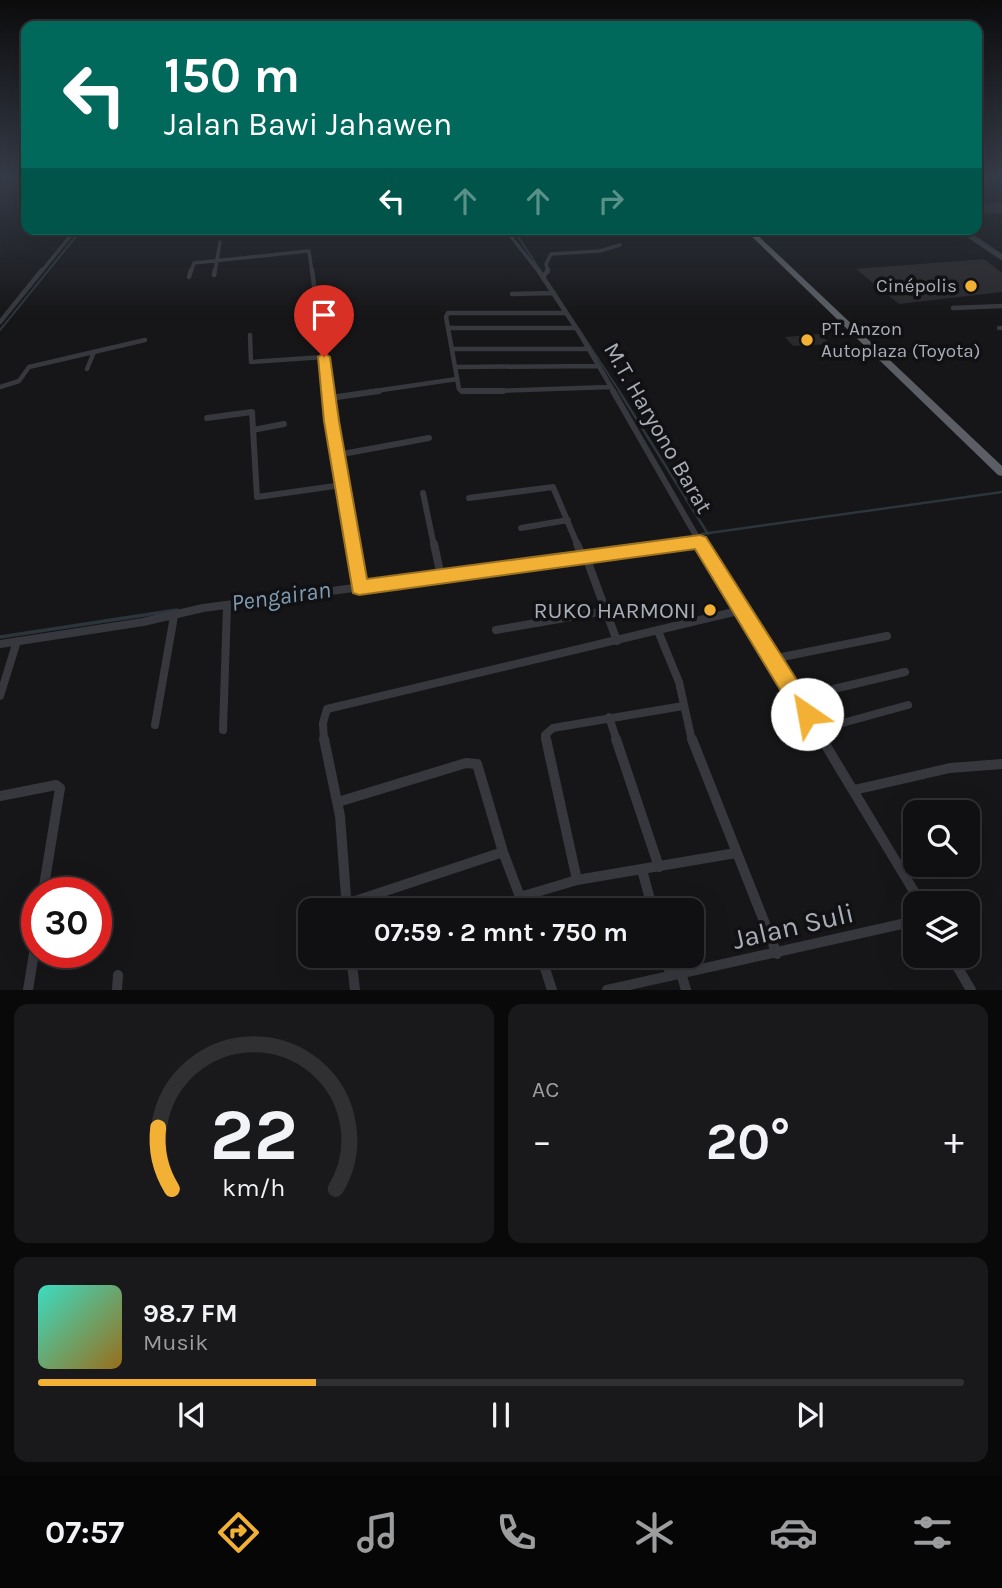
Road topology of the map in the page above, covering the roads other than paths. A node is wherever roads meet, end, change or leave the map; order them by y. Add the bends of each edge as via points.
1 (71, 235) edge
2 (510, 235) edge
3 (756, 235) edge
4 (968, 235) edge
5 (220, 242) dead end
6 (620, 246) dead end
7 (1002, 257) edge
8 (217, 261) junction
9 (214, 275) dead end
10 (189, 276) dead end
11 (543, 276) junction
12 (554, 293) junction
13 (512, 294) dead end
14 (1002, 306) edge
15 (953, 308) dead end
16 (566, 313) junction
17 (0, 321) edge
18 (448, 328) junction
19 (575, 328) junction
20 (250, 335) dead end
21 (145, 340) dead end
22 (452, 349) junction
23 (588, 349) junction
24 (94, 352) junction
25 (324, 357) junction
26 (598, 366) junction
27 (456, 367) junction
28 (87, 369) dead end
29 (457, 379) junction
30 (0, 387) edge
31 (610, 387) junction
32 (337, 397) dead end
33 (948, 417) junction
34 (207, 418) dead end
35 (284, 424) dead end
36 (253, 430) junction
37 (429, 438) dead end
38 (337, 455) junction
39 (1002, 464) edge
40 (1002, 472) edge
41 (342, 485) junction
42 (423, 493) dead end
43 (469, 499) dead end
44 (568, 520) junction
45 (521, 528) dead end
46 (700, 542) junction
47 (585, 558) junction
48 (441, 576) junction
49 (359, 587) junction
50 (227, 606) junction
51 (742, 610) junction
52 (605, 611) junction
53 (174, 616) junction
54 (496, 630) dead end
55 (658, 631) junction
56 (887, 636) dead end
57 (617, 640) junction
58 (16, 641) junction
59 (0, 644) edge
60 (772, 659) junction
61 (905, 672) dead end
62 (0, 696) edge
63 (796, 698) junction
64 (908, 705) dead end
65 (683, 706) junction
66 (609, 717) junction
67 (155, 725) dead end
68 (223, 730) dead end
69 (817, 730) junction
70 (1002, 764) edge
71 (854, 790) junction
72 (0, 796) edge
73 (338, 802) junction
74 (503, 852) junction
75 (736, 853) junction
76 (659, 867) junction
77 (642, 870) junction
78 (45, 877) edge
79 (577, 880) junction
80 (914, 891) edge
81 (520, 897) joint
82 (345, 898) edge
83 (372, 898) edge
84 (650, 898) edge
85 (903, 923) edge
86 (777, 954) junction
87 (31, 968) edge
88 (352, 968) edge
89 (545, 968) edge
90 (672, 968) edge
91 (958, 968) edge
92 (676, 974) junction
93 (118, 975) dead end
94 (28, 989) edge
95 (117, 989) edge
96 (355, 989) edge
97 (552, 989) edge
98 (607, 989) edge
99 (686, 989) edge
100 (971, 989) edge

1 - 17 street
2 - 11 street, M.T. Haryono Barat
3 - 33 highway
4 - 7 street
5 - 8 street
6 - 11 street via 551,254
8 - 9 street
8 - 10 street via 192,264
8 - 25 street via 308,250
11 - 12 street, M.T. Haryono Barat
12 - 13 street
12 - 16 street, M.T. Haryono Barat
14 - 15 street
16 - 18 street via 452,313 446,315
16 - 19 street, M.T. Haryono Barat
18 - 19 street
18 - 22 street
19 - 23 street, M.T. Haryono Barat
20 - 25 street via 251,362
21 - 24 street
22 - 23 street
22 - 27 street
23 - 26 street, M.T. Haryono Barat
24 - 28 street
24 - 30 street via 29,367 19,381
25 - 38 street
26 - 27 street
26 - 31 street, M.T. Haryono Barat
27 - 29 street
29 - 31 street via 464,392
29 - 32 street
31 - 46 street, M.T. Haryono Barat
33 - 39 highway
33 - 40 highway
34 - 36 street via 249,411
35 - 36 street
36 - 41 street via 257,497
37 - 38 street
38 - 41 street
41 - 49 street
42 - 48 street
43 - 44 street via 553,487
44 - 45 street
44 - 47 street
46 - 47 street
46 - 51 street, M.T. Haryono Barat
47 - 48 street
47 - 52 street
48 - 49 street
49 - 50 street
50 - 53 street
50 - 68 street
51 - 55 street
51 - 60 street, M.T. Haryono Barat
52 - 54 street
52 - 57 street
53 - 58 street
53 - 67 street
55 - 57 street
55 - 65 street via 679,682
56 - 60 street
57 - 73 street via 327,709 324,727
58 - 59 street
58 - 62 street
60 - 63 street, M.T. Haryono Barat
61 - 63 street
63 - 69 street, M.T. Haryono Barat
64 - 69 street
65 - 66 street
65 - 75 street via 694,748
66 - 76 street
66 - 79 street via 553,728 545,735
69 - 71 street, M.T. Haryono Barat
70 - 71 street via 941,770
71 - 80 street, M.T. Haryono Barat
72 - 78 street via 56,785 60,788
73 - 74 street via 474,762 479,766
73 - 82 street
74 - 81 street
74 - 83 street
75 - 76 street
75 - 86 street
76 - 77 street
77 - 79 street
77 - 84 street
79 - 81 street
85 - 86 street, Jalan Suli
86 - 92 street, Jalan Suli
87 - 94 street
88 - 96 street
89 - 97 street
90 - 92 street
91 - 100 street
92 - 98 street, Jalan Suli
92 - 99 street
93 - 95 street

